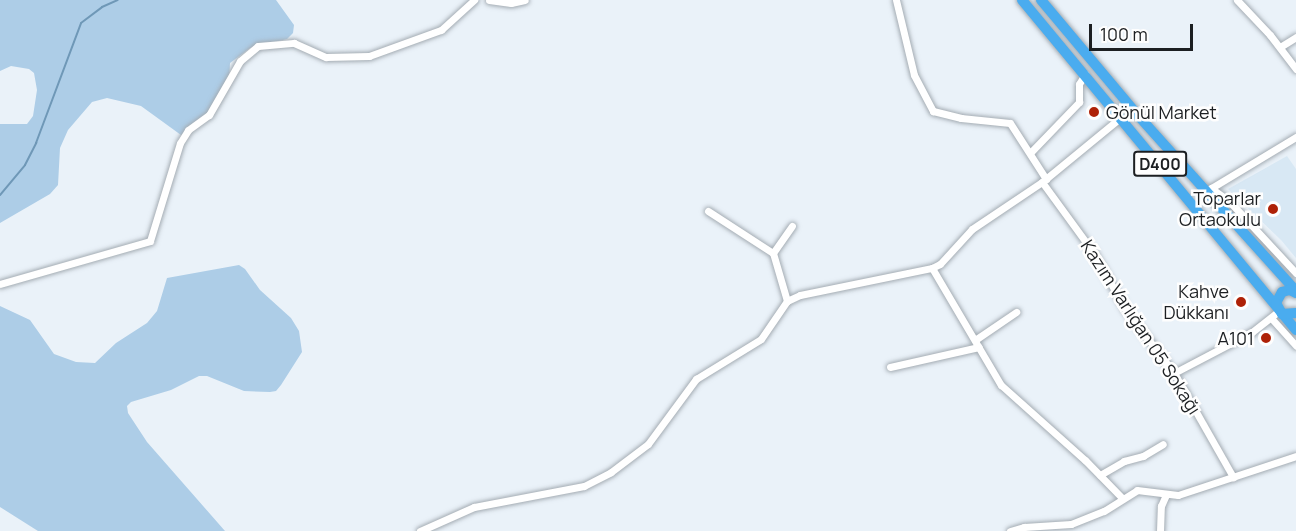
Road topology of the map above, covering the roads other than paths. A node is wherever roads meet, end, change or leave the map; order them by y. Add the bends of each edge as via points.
1 (474, 0) edge
2 (489, 0) edge
3 (525, 0) edge
4 (896, 0) edge
5 (1022, 0) edge
6 (1041, 0) edge
7 (1237, 0) edge
8 (1296, 37) edge
9 (1280, 47) junction
10 (1296, 69) edge
11 (1085, 74) junction
12 (1121, 117) junction
13 (1296, 137) edge
14 (1030, 153) junction
15 (1044, 180) junction
16 (1208, 190) junction
17 (708, 211) dead end
18 (792, 226) dead end
19 (773, 253) junction
20 (932, 268) junction
21 (1296, 273) edge
22 (0, 284) edge
23 (1296, 292) edge
24 (787, 301) junction
25 (1016, 312) dead end
26 (1296, 313) edge
27 (1276, 315) junction
28 (1296, 330) edge
29 (977, 343) junction
30 (1296, 346) edge
31 (890, 367) dead end
32 (1173, 373) junction
33 (1163, 444) dead end
34 (1296, 456) edge
35 (1100, 475) junction
36 (1233, 477) junction
37 (1166, 495) junction
38 (1123, 499) junction
39 (420, 531) edge
40 (1010, 531) edge
41 (1160, 531) edge

1 - 22 street via 441,30 369,56 326,57 294,43 258,46 240,61 209,115 188,130 180,143 150,241
2 - 3 street
4 - 14 street, Kazım Varlığan 05 Sokağı via 914,75 933,111 961,118 1007,121
5 - 11 highway, D400
6 - 16 highway, D400
7 - 9 street
8 - 9 street
9 - 10 street
11 - 12 highway, D400
11 - 14 street via 1079,84 1079,102
12 - 15 street
12 - 27 highway, D400
13 - 16 street
14 - 15 street, Kazım Varlığan 05 Sokağı
15 - 20 street via 977,225 950,256
15 - 32 street, Kazım Varlığan 05 Sokağı via 1093,252 1126,310
16 - 21 street via 1230,202
16 - 23 highway, D400
17 - 19 street
18 - 19 street
19 - 24 street
20 - 24 street
20 - 29 street
23 - 27 highway via 1278,295
24 - 39 street via 761,339 696,379 648,444 611,472 584,486 474,507
25 - 29 street
26 - 27 highway
27 - 28 highway, D400
27 - 30 street
27 - 32 street
29 - 31 street
29 - 35 street via 1001,385
32 - 36 street, Kazım Varlığan 05 Sokağı
33 - 35 street
34 - 36 street
35 - 38 street
36 - 37 street via 1178,495
37 - 38 street via 1137,490
37 - 41 street via 1161,506
38 - 40 street via 1071,524

